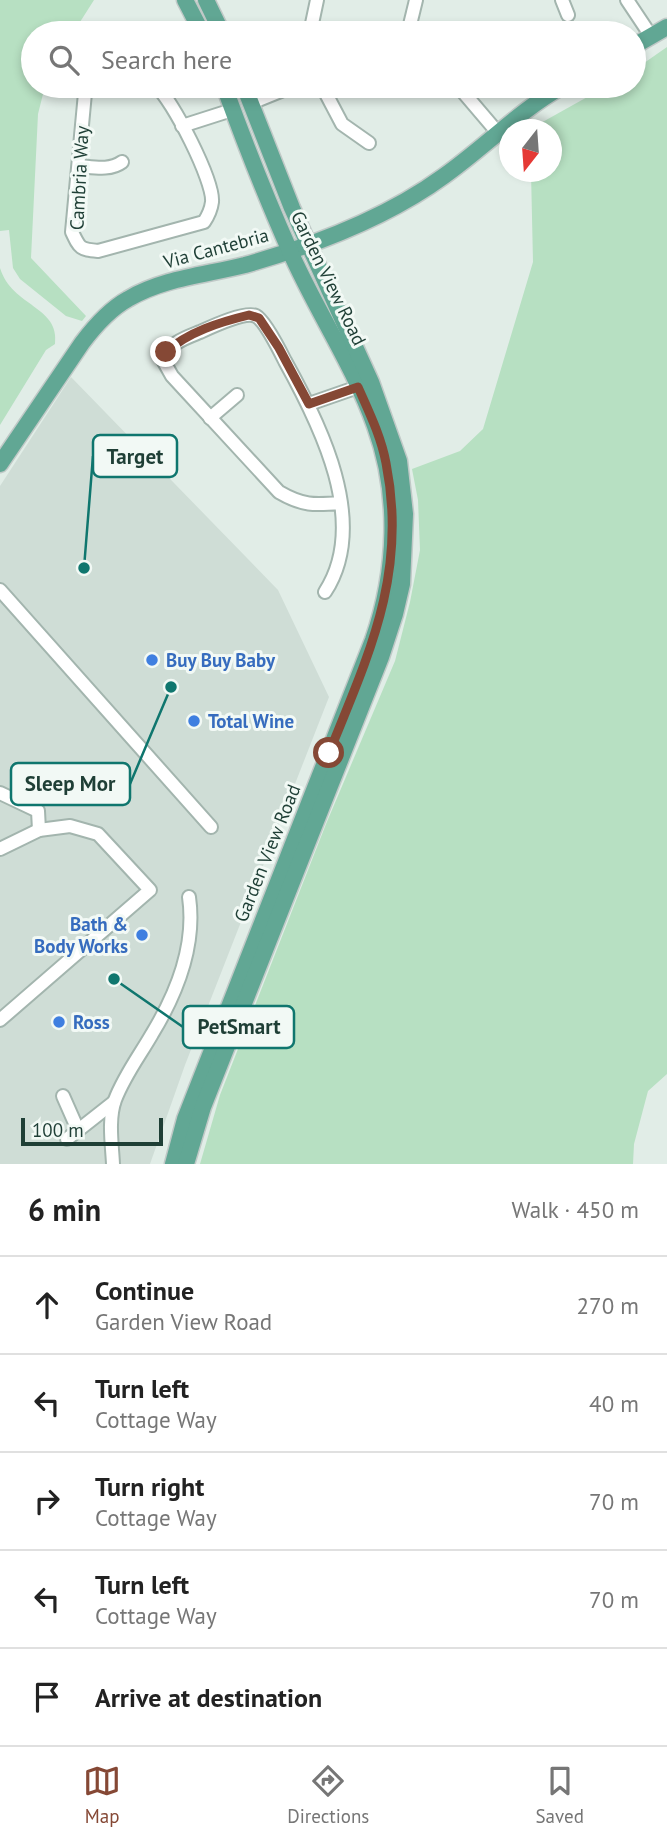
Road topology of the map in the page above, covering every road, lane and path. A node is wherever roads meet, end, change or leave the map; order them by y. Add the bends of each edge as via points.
1 (185, 0) edge
2 (194, 0) edge
3 (317, 0) edge
4 (416, 0) edge
5 (562, 0) edge
6 (627, 0) edge
7 (208, 4) edge
8 (568, 15) dead end
9 (196, 21) edge
10 (216, 21) edge
11 (313, 21) edge
12 (411, 21) edge
13 (641, 21) edge
14 (667, 27) edge
15 (646, 28) edge
16 (651, 36) junction
17 (646, 39) edge
18 (85, 98) edge
19 (167, 98) edge
20 (228, 98) edge
21 (249, 98) edge
22 (263, 98) edge
23 (328, 98) edge
24 (472, 98) edge
25 (546, 98) edge
26 (251, 103) junction
27 (232, 110) junction
28 (182, 126) junction
29 (498, 133) junction
30 (369, 143) dead end
31 (122, 162) dead end
32 (79, 166) junction
33 (308, 244) junction
34 (289, 249) junction
35 (358, 387) junction
36 (237, 395) dead end
37 (309, 404) junction
38 (210, 418) junction
39 (0, 464) edge
40 (341, 503) junction
41 (0, 590) edge
42 (325, 593) dead end
43 (0, 793) edge
44 (211, 827) dead end
45 (39, 830) junction
46 (0, 849) edge
47 (189, 897) dead end
48 (0, 1020) edge
49 (63, 1096) dead end
50 (114, 1102) junction
51 (78, 1130) junction
52 (67, 1139) dead end
53 (113, 1164) edge
54 (173, 1164) edge
55 (186, 1164) edge

1 - 9 main road
2 - 7 main road
3 - 11 street
4 - 12 street
5 - 8 street
6 - 13 street
7 - 10 main road
14 - 16 main road
15 - 16 street
16 - 17 main road
18 - 32 street, Cambria Way
19 - 28 street, Cambria Way
20 - 27 main road, Garden View Road
21 - 26 main road, Garden View Road
22 - 26 street
23 - 30 street via 342,124
24 - 29 street
25 - 29 main road, Via Cantebria
26 - 33 main road, Garden View Road
27 - 28 street
27 - 34 main road, Garden View Road
28 - 32 street, Cambria Way via 213,200 204,222 98,251 84,250 72,232
29 - 33 main road, Via Cantebria via 404,202
31 - 32 street via 109,168
33 - 34 main road, Via Cantebria
33 - 55 main road, Garden View Road via 371,382 399,461 405,514 402,584 381,657 203,1107
34 - 35 main road, Garden View Road
34 - 39 main road, Via Cantebria via 246,265 171,281 127,299 82,343
35 - 37 street
35 - 54 main road, Garden View Road via 386,461 391,498 391,558 383,610 185,1119
36 - 38 street
37 - 38 street via 259,318 249,315 201,331 166,352 163,360 172,376
37 - 40 street
38 - 40 street via 279,492 297,503
40 - 42 street via 343,535 335,577
41 - 44 street
43 - 45 street via 37,811
45 - 46 street
45 - 48 street via 70,826 98,834 150,890
47 - 50 street via 192,920 183,972
49 - 51 street
50 - 51 street
50 - 53 street
51 - 52 street

